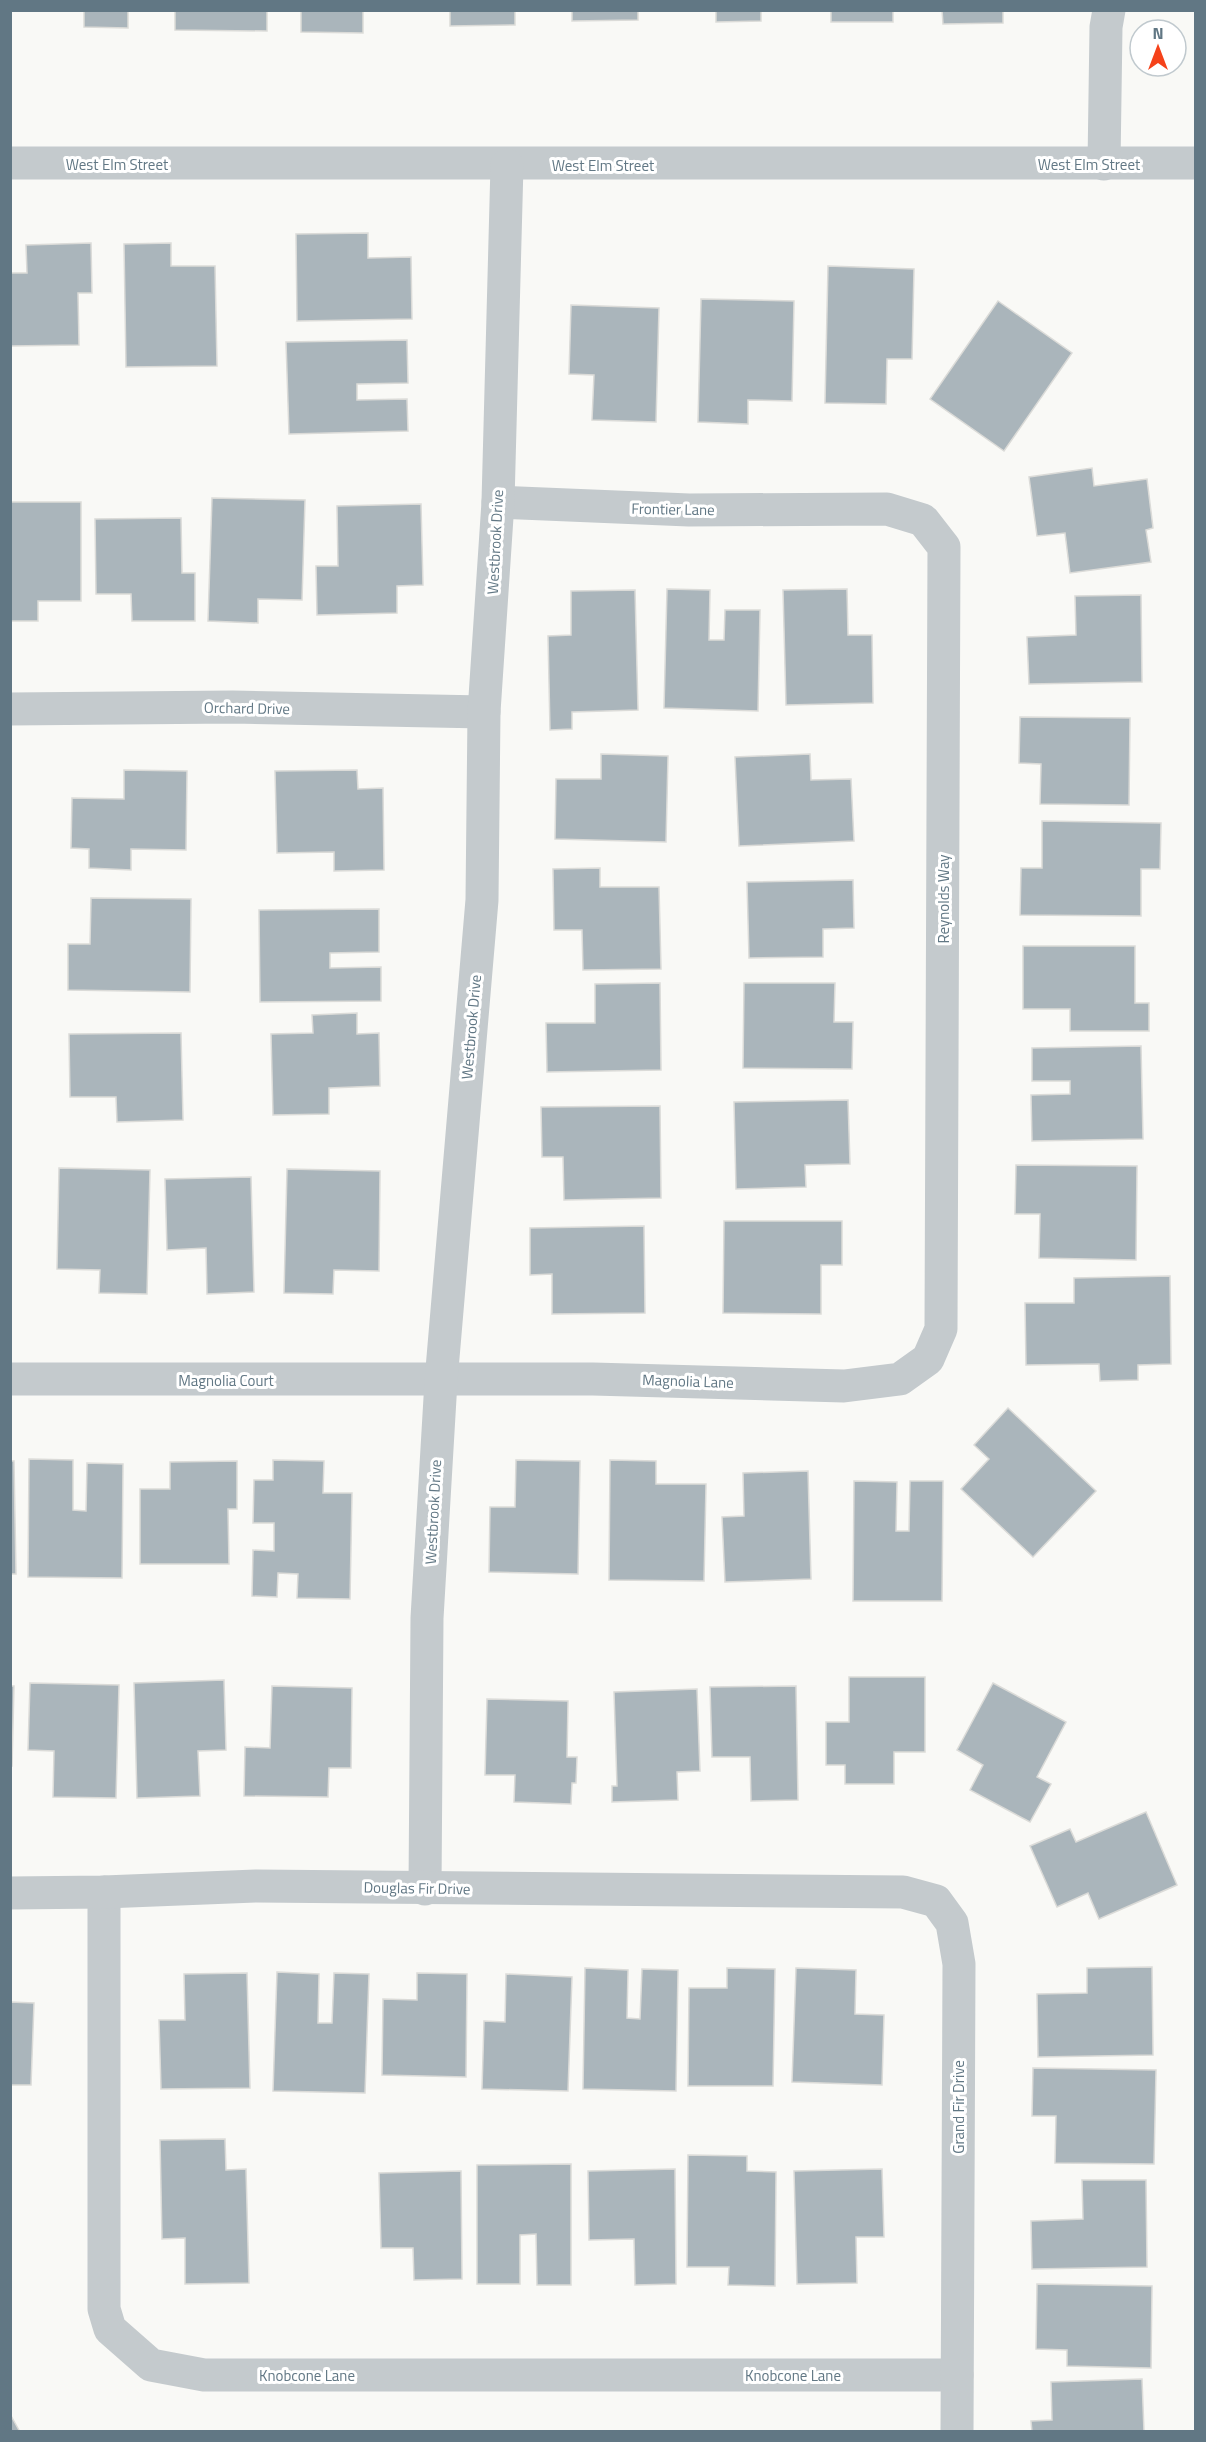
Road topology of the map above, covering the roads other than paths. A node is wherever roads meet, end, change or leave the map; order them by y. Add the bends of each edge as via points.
1 (1109, 10) edge
2 (1196, 163) edge
3 (10, 164) edge
4 (1104, 164) junction
5 (507, 165) junction
6 (498, 502) junction
7 (849, 509) joint
8 (10, 709) edge
9 (484, 712) junction
10 (928, 1359) joint
11 (10, 1379) edge
12 (441, 1381) junction
13 (425, 1889) junction
14 (104, 1892) junction
15 (825, 1892) joint
16 (10, 1893) edge
17 (957, 2375) junction
18 (957, 2432) edge

1 - 4 street
2 - 4 street, West Elm Street
3 - 5 street, West Elm Street
4 - 5 street, West Elm Street
5 - 6 street, Westbrook Drive
6 - 7 street, Frontier Lane via 689,510
6 - 9 street, Westbrook Drive
7 - 10 street, Reynolds Way via 887,509 923,520 944,547 940,1329
8 - 9 street, Orchard Drive via 232,707
9 - 12 street, Westbrook Drive via 482,900
10 - 12 street, Magnolia Lane via 900,1379 844,1386 593,1379
11 - 12 street, Magnolia Court
12 - 13 street, Westbrook Drive via 427,1618
13 - 14 street, Douglas Fir Drive via 256,1886
13 - 15 street, Douglas Fir Drive
14 - 16 street, Douglas Fir Drive
14 - 17 street, Knobcone Lane via 104,2309 110,2329 151,2365 204,2375
15 - 17 street, Grand Fir Drive via 903,1892 936,1901 952,1923 959,1964
17 - 18 street, Grand Fir Drive

